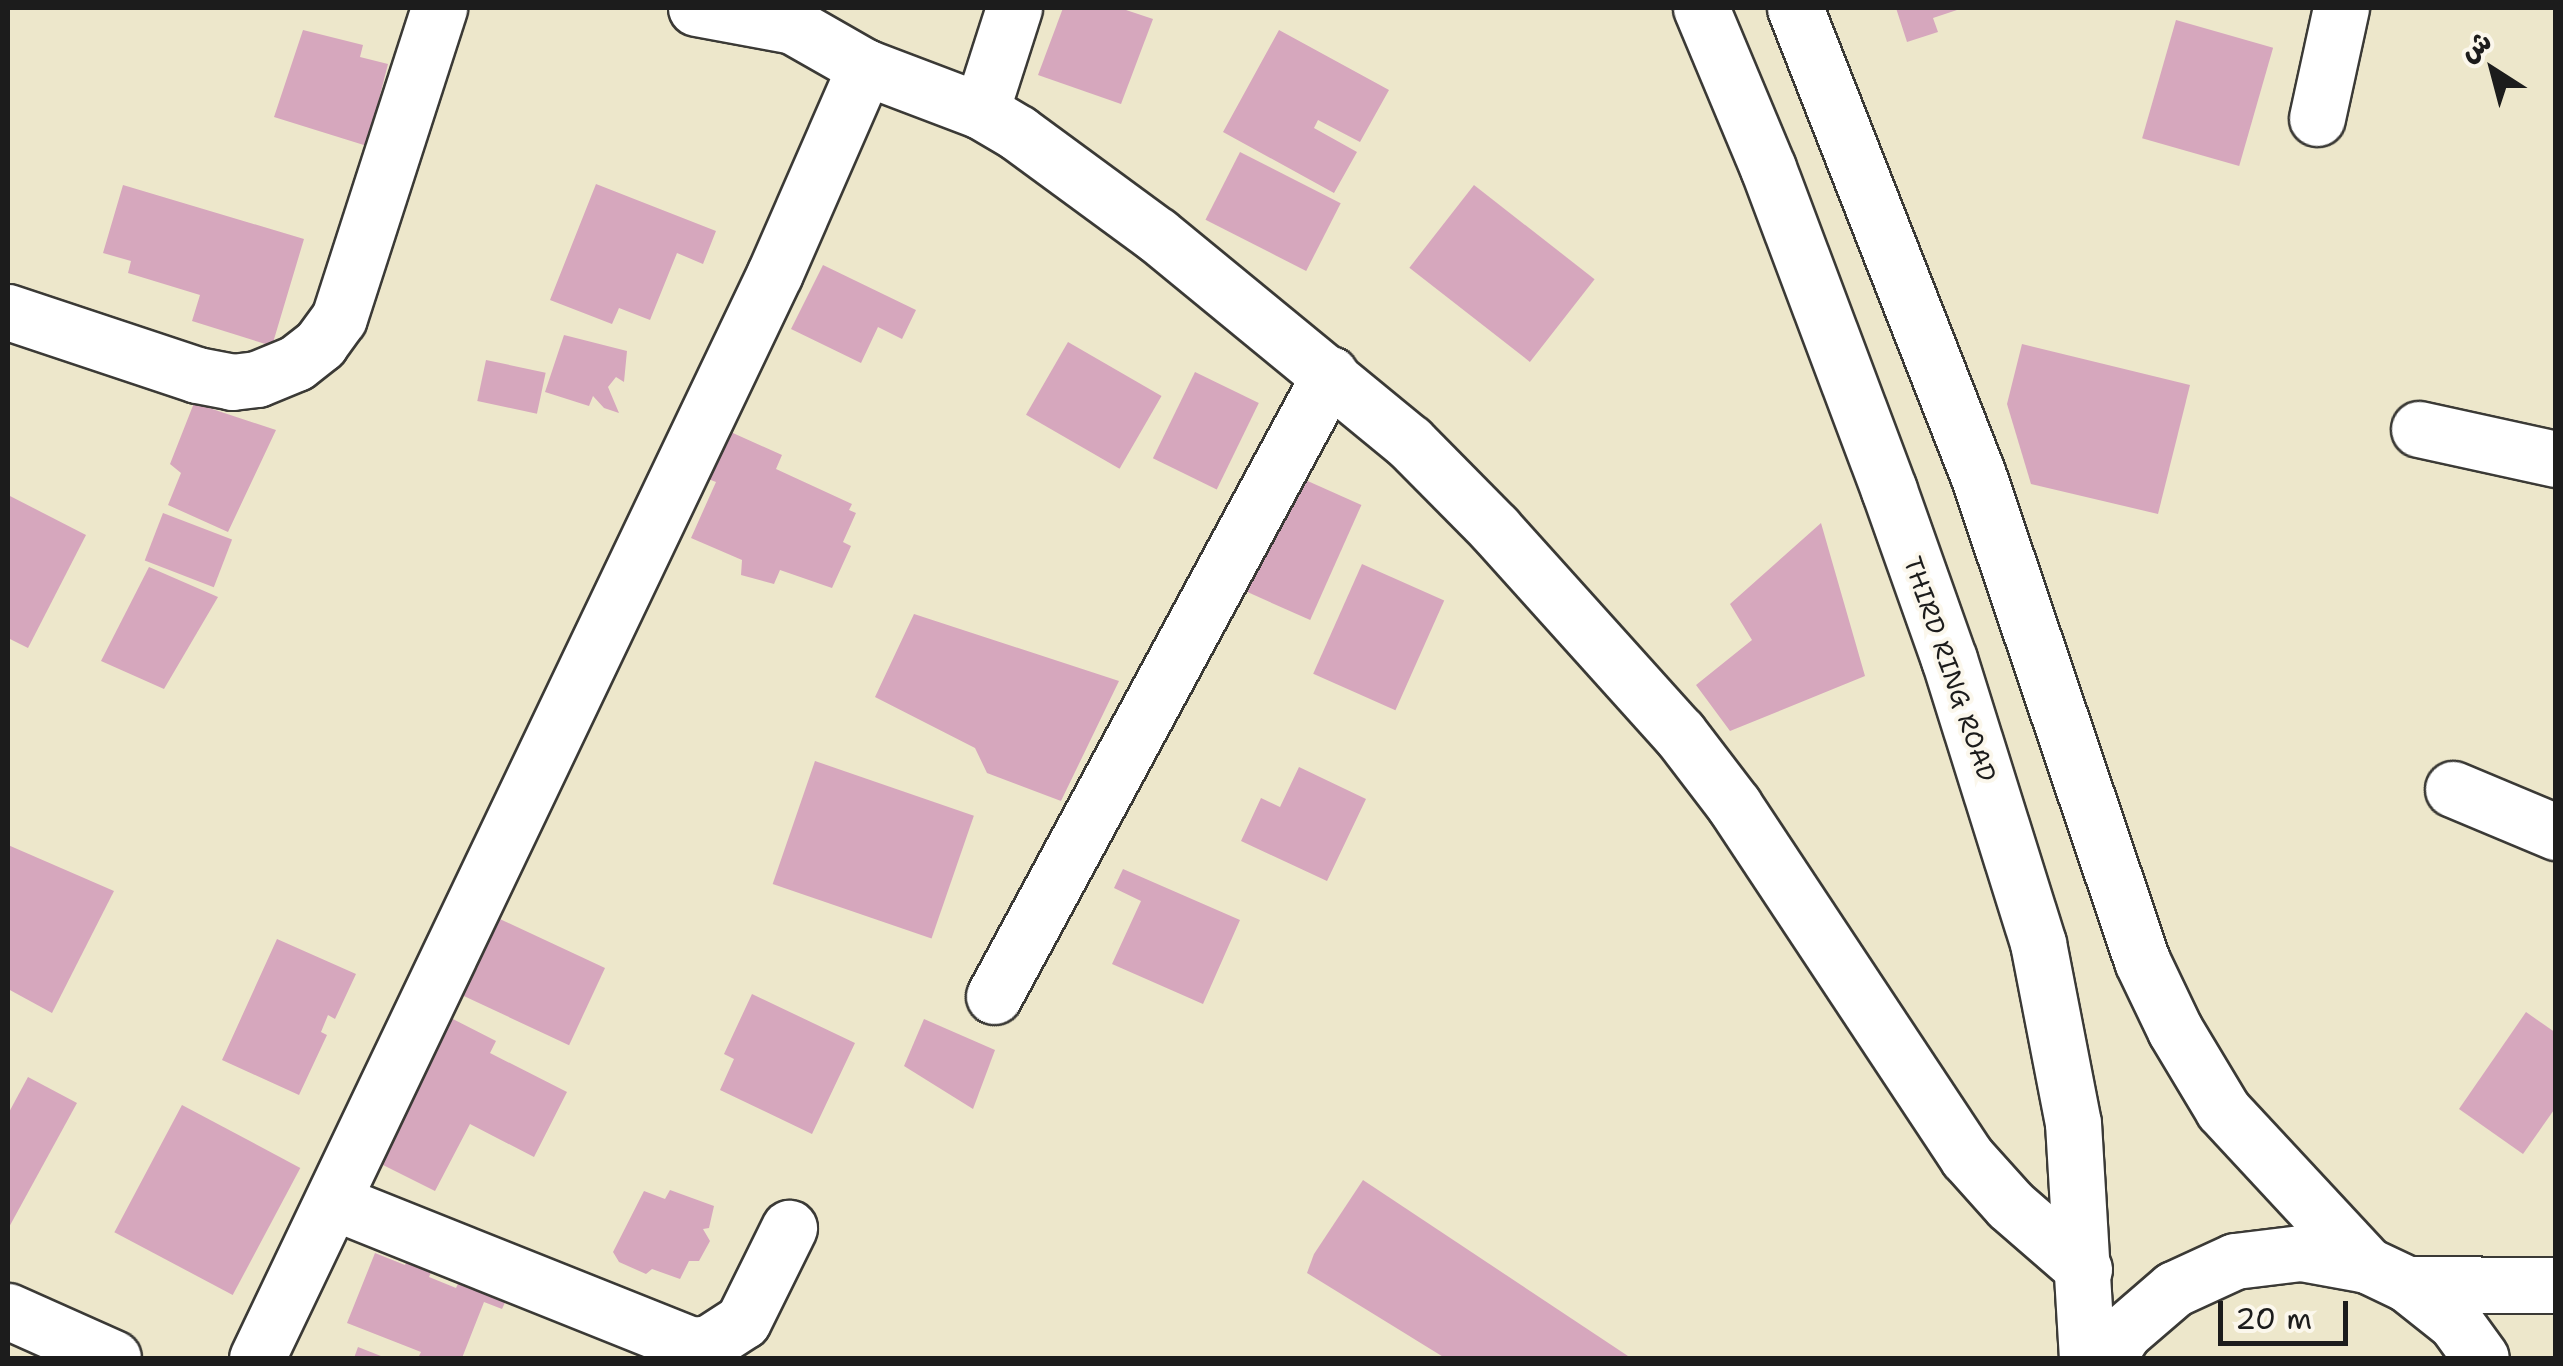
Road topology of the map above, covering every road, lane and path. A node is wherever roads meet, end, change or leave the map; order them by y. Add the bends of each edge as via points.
1 (438, 8) edge
2 (696, 8) edge
3 (1014, 8) edge
4 (1701, 8) edge
5 (1795, 8) edge
6 (2341, 8) edge
7 (866, 67) junction
8 (981, 111) junction
9 (2317, 118) dead end
10 (8, 312) edge
11 (1330, 374) junction
12 (2418, 429) dead end
13 (2556, 460) edge
14 (2453, 789) dead end
15 (2556, 832) edge
16 (994, 996) dead end
17 (334, 1202) junction
18 (789, 1228) dead end
19 (2084, 1269) junction
20 (2387, 1274) junction
21 (2556, 1284) edge
22 (8, 1311) edge
23 (113, 1358) edge
24 (257, 1358) edge
25 (2087, 1358) edge
26 (2107, 1358) edge
27 (2481, 1358) edge

1 - 10 street via 338,318 296,363 232,382
2 - 7 street via 794,26
3 - 8 street
4 - 19 street, THIRD RING ROAD via 1889,490 2024,896 2065,1066
5 - 20 street via 1978,472 2142,962 2224,1110
6 - 9 street
7 - 8 street
7 - 17 street via 775,273
8 - 11 street via 1156,235
11 - 16 street
11 - 19 street via 1495,529 1678,733 1734,806 1968,1157 2010,1205
12 - 13 street
14 - 15 street
17 - 18 street via 692,1345 709,1343 743,1320
17 - 24 street
19 - 25 street, THIRD RING ROAD
20 - 21 street
20 - 26 street via 2301,1253 2235,1261 2174,1288 2124,1332
20 - 27 street via 2455,1322
22 - 23 street

